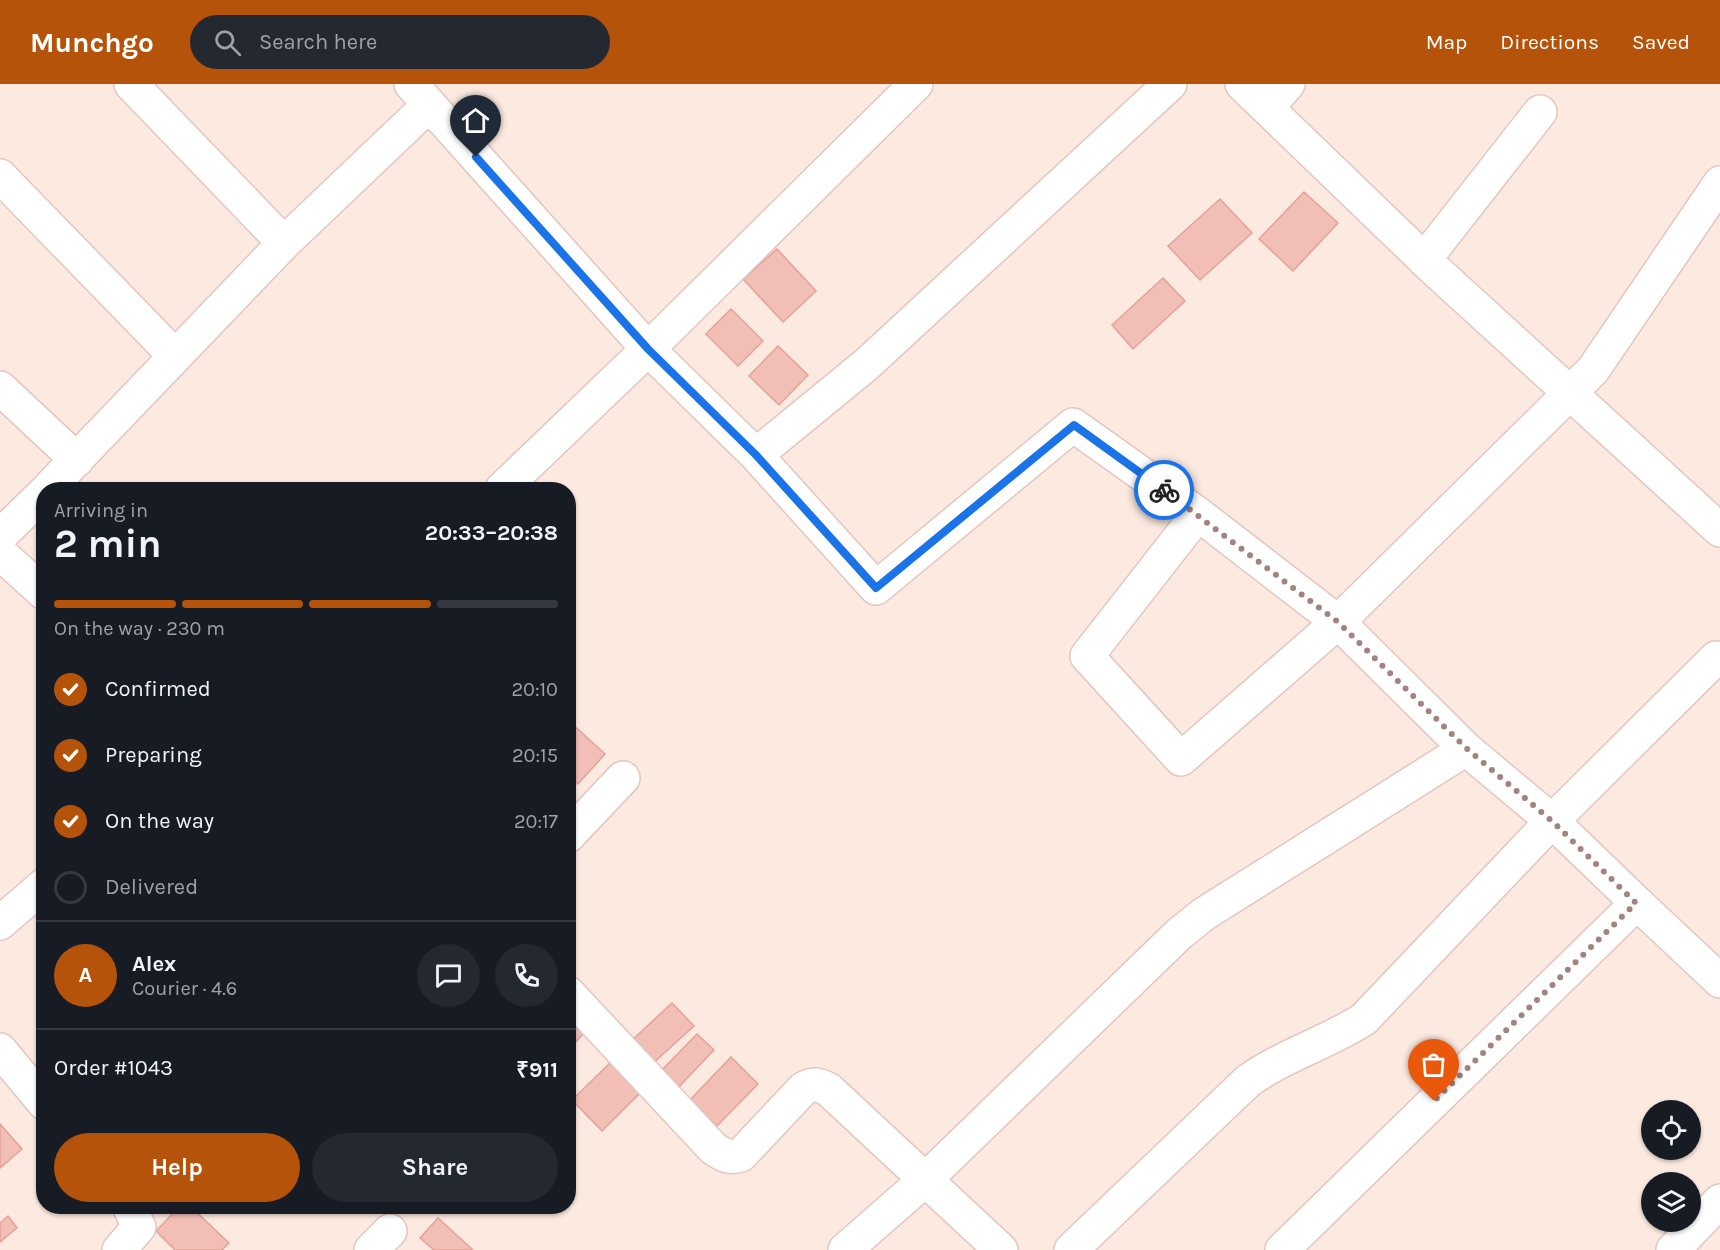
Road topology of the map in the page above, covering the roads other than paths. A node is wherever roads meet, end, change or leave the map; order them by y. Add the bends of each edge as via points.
1 (131, 84) edge
2 (916, 84) edge
3 (1170, 84) edge
4 (1242, 84) edge
5 (1288, 84) edge
6 (420, 94) edge
7 (1267, 108) junction
8 (1540, 112) dead end
9 (0, 176) edge
10 (1720, 183) edge
11 (284, 243) junction
12 (1424, 260) junction
13 (648, 349) junction
14 (175, 356) junction
15 (0, 388) edge
16 (1570, 393) junction
17 (756, 455) junction
18 (77, 460) junction
19 (55, 482) edge
20 (509, 482) edge
21 (36, 501) edge
22 (1198, 514) junction
23 (1720, 530) edge
24 (0, 536) edge
25 (0, 553) edge
26 (36, 586) edge
27 (1338, 622) junction
28 (1716, 658) dead end
29 (1466, 748) junction
30 (623, 778) dead end
31 (1552, 821) junction
32 (576, 828) edge
33 (36, 892) edge
34 (1636, 903) junction
35 (0, 923) edge
36 (1720, 981) edge
37 (576, 1002) edge
38 (0, 1050) edge
39 (36, 1093) edge
40 (925, 1180) junction
41 (1720, 1201) edge
42 (134, 1214) edge
43 (118, 1250) edge
44 (845, 1250) edge
45 (1002, 1250) edge
46 (1071, 1250) edge
47 (1282, 1250) edge
48 (1673, 1250) edge

1 - 11 street
2 - 13 street
3 - 17 street via 867,364
4 - 7 street
5 - 7 street
6 - 11 street
6 - 13 street
7 - 12 street
8 - 12 street
9 - 14 street
10 - 16 street via 1599,362
11 - 14 street
12 - 16 street
13 - 17 street
13 - 20 street
14 - 18 street
15 - 18 street
16 - 23 street
16 - 27 street
17 - 22 street via 876,588 1074,425
18 - 19 street
21 - 24 street
22 - 27 street
22 - 27 street via 1087,656 1181,759
25 - 26 street
27 - 29 street
28 - 31 street
29 - 31 street
29 - 40 street via 1204,914
30 - 32 street
31 - 34 street
31 - 46 street via 1364,1019 1248,1081
33 - 35 street
34 - 36 street
34 - 47 street
37 - 40 street via 722,1155 741,1155 803,1089 820,1084
38 - 39 street
40 - 44 street
40 - 45 street
41 - 48 street
42 - 43 street via 139,1227

